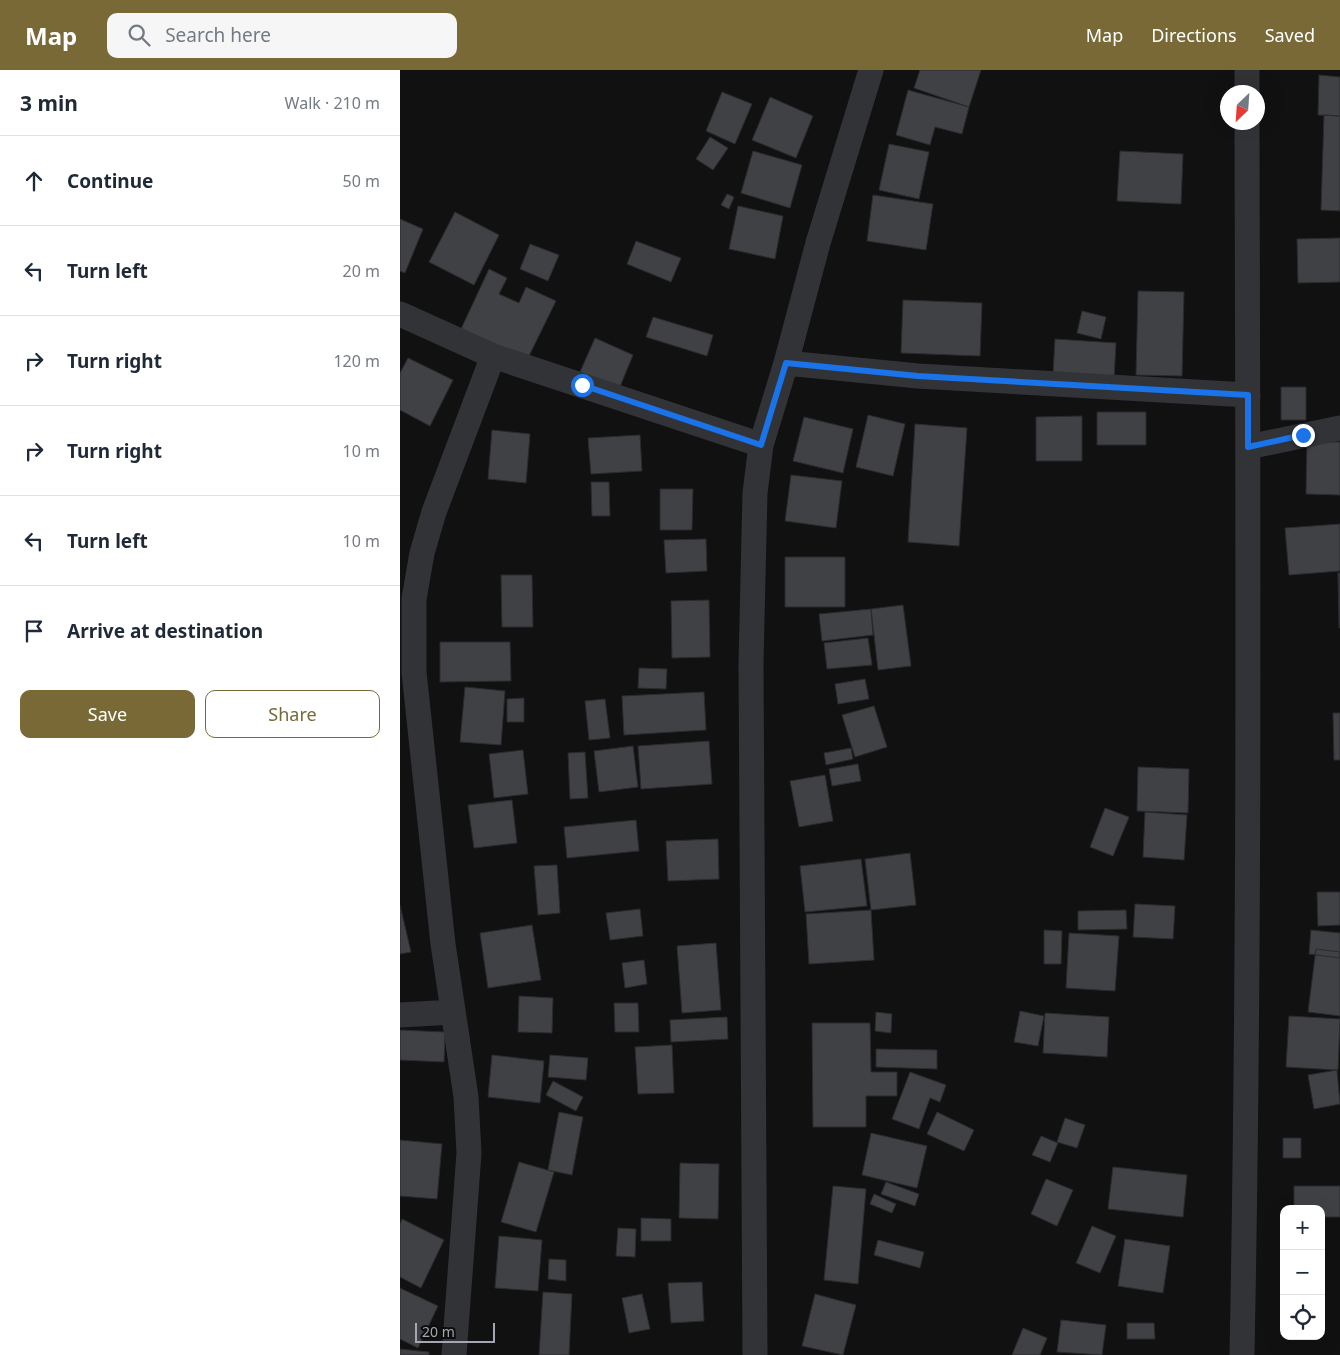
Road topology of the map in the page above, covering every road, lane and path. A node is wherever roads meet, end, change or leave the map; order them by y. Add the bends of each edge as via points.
1 (872, 70) edge
2 (1247, 70) edge
3 (1247, 85) edge
4 (1248, 130) edge
5 (400, 314) edge
6 (493, 356) junction
7 (786, 363) junction
8 (1248, 395) junction
9 (1340, 428) edge
10 (761, 445) junction
11 (1248, 447) junction
12 (453, 1012) junction
13 (400, 1014) edge
14 (454, 1355) edge
15 (755, 1355) edge
16 (1242, 1355) edge

1 - 7 street via 818,243
2 - 3 street
4 - 8 street
5 - 6 street
6 - 10 street
6 - 12 street via 434,512 422,553 414,599 414,672
7 - 8 street via 918,376
7 - 10 street
8 - 11 street
9 - 11 street
10 - 15 street via 755,493 752,662
11 - 16 street via 1246,1156
12 - 13 street
12 - 14 street via 466,1097 469,1153

